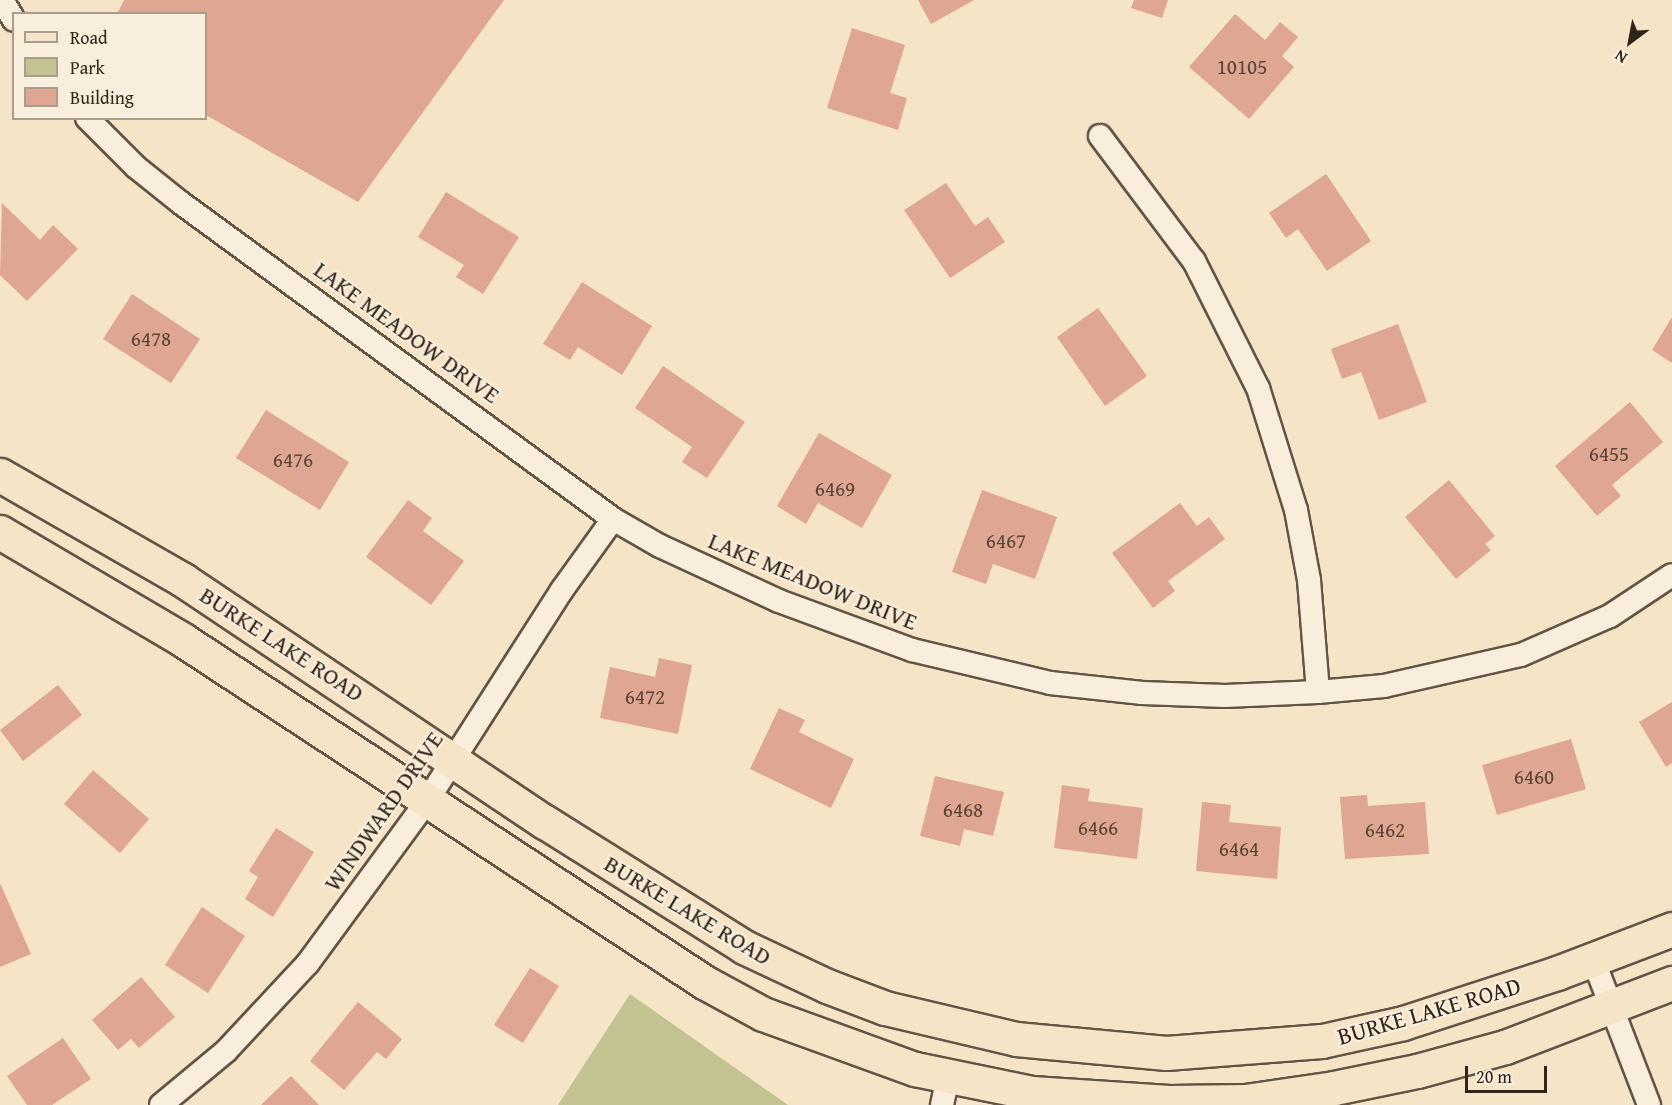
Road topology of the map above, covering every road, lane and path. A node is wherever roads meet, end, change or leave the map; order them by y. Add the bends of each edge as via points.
1 (2, 0) edge
2 (12, 17) edge
3 (89, 120) edge
4 (1100, 136) dead end
5 (0, 475) edge
6 (613, 519) junction
7 (0, 532) edge
8 (1672, 575) edge
9 (1318, 692) junction
10 (454, 757) junction
11 (427, 801) junction
12 (1672, 929) edge
13 (1593, 959) junction
14 (1672, 983) edge
15 (1612, 1008) junction
16 (945, 1091) edge
17 (160, 1105) edge
18 (1649, 1105) edge

1 - 2 street
3 - 6 street, LAKE MEADOW DRIVE via 136,167 181,203
4 - 9 street via 1194,261 1258,388 1296,510 1309,580
5 - 10 main road, BURKE LAKE ROAD via 183,580
6 - 9 street, LAKE MEADOW DRIVE via 660,546 779,601 901,647 985,669 1050,682 1142,693 1225,696
6 - 10 street, WINDWARD DRIVE
7 - 11 main road, BURKE LAKE ROAD via 193,647
8 - 9 street, LAKE MEADOW DRIVE via 1610,616 1521,655 1384,686
10 - 11 street, WINDWARD DRIVE
10 - 13 main road, BURKE LAKE ROAD via 545,822 744,947 885,1008 1016,1039 1166,1053 1322,1041 1403,1023
11 - 16 main road, BURKE LAKE ROAD via 723,993 763,1014
11 - 17 street, WINDWARD DRIVE via 308,963 267,1010 226,1051
12 - 13 main road, BURKE LAKE ROAD
13 - 15 street
14 - 15 main road, BURKE LAKE ROAD
15 - 16 main road, BURKE LAKE ROAD via 1505,1047 1417,1071 1245,1101 1169,1102
15 - 18 street

